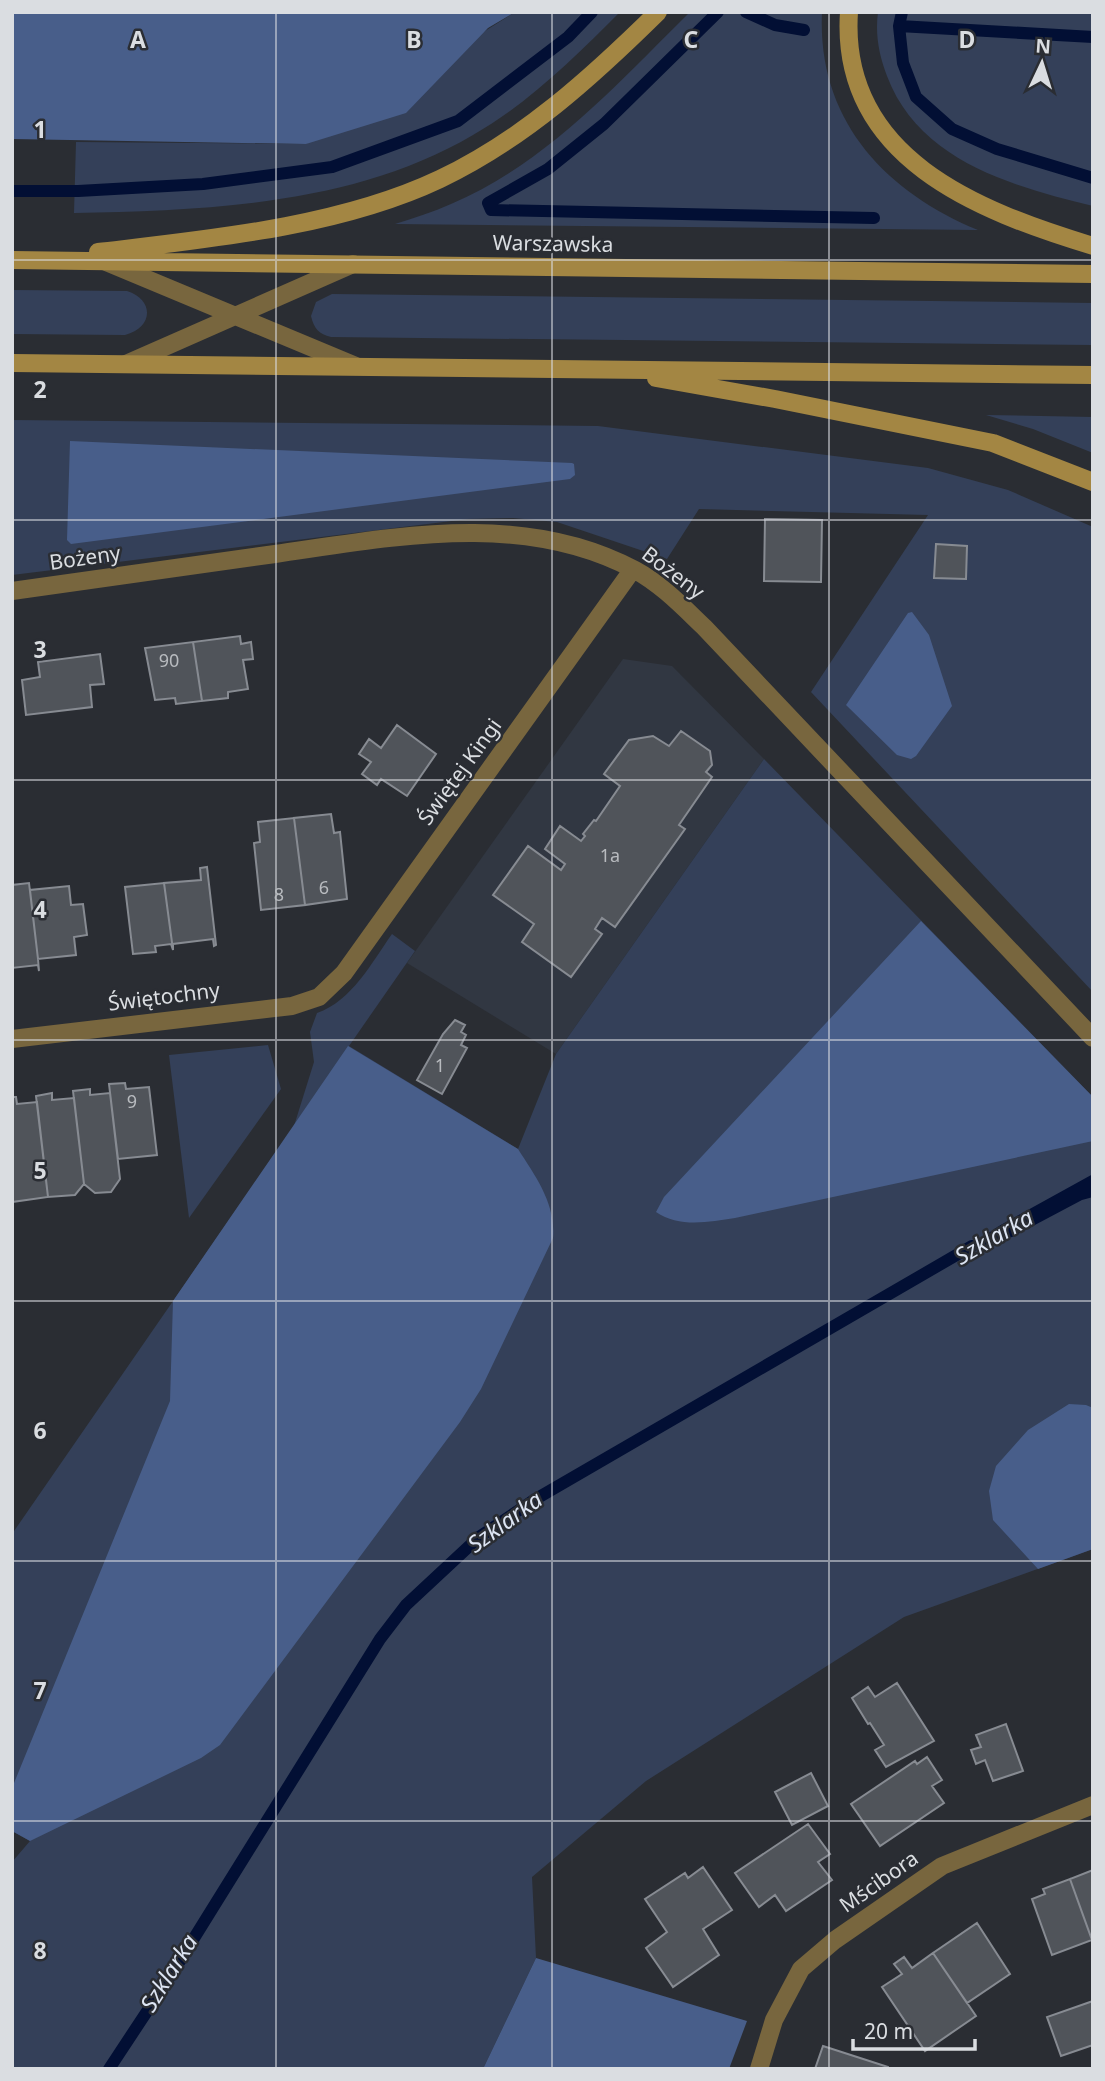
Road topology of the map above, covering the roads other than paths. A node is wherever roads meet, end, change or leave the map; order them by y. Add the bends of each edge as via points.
1 (658, 12) edge
2 (849, 12) edge
3 (1093, 246) edge
4 (12, 259) edge
5 (106, 262) junction
6 (353, 264) junction
7 (1093, 274) edge
8 (236, 316) junction
9 (12, 363) edge
10 (126, 364) junction
11 (359, 367) junction
12 (604, 369) junction
13 (1093, 375) edge
14 (1093, 482) edge
15 (633, 569) junction
16 (12, 591) edge
17 (319, 997) joint
18 (1093, 1038) edge
19 (12, 1039) edge
20 (1093, 1805) edge
21 (759, 2069) edge

1 - 4 main road via 606,63 534,122 471,163 410,191 329,216 217,237
2 - 3 main road via 854,77 871,111 910,160 975,203
4 - 5 main road, Warszawska
5 - 6 main road, Warszawska
5 - 8 street
6 - 7 main road, Warszawska
6 - 8 street
8 - 10 street
8 - 11 street
9 - 10 main road
10 - 11 main road
11 - 12 main road
12 - 13 main road
12 - 14 main road via 993,443
15 - 16 street, Bożeny via 548,539 471,533 369,541
15 - 17 street, Świętej Kingi via 344,973
15 - 18 street, Bożeny via 704,627
17 - 19 street, Świętochny via 292,1006
20 - 21 street, Mścibora via 942,1866 835,1940 801,1969 774,2020

